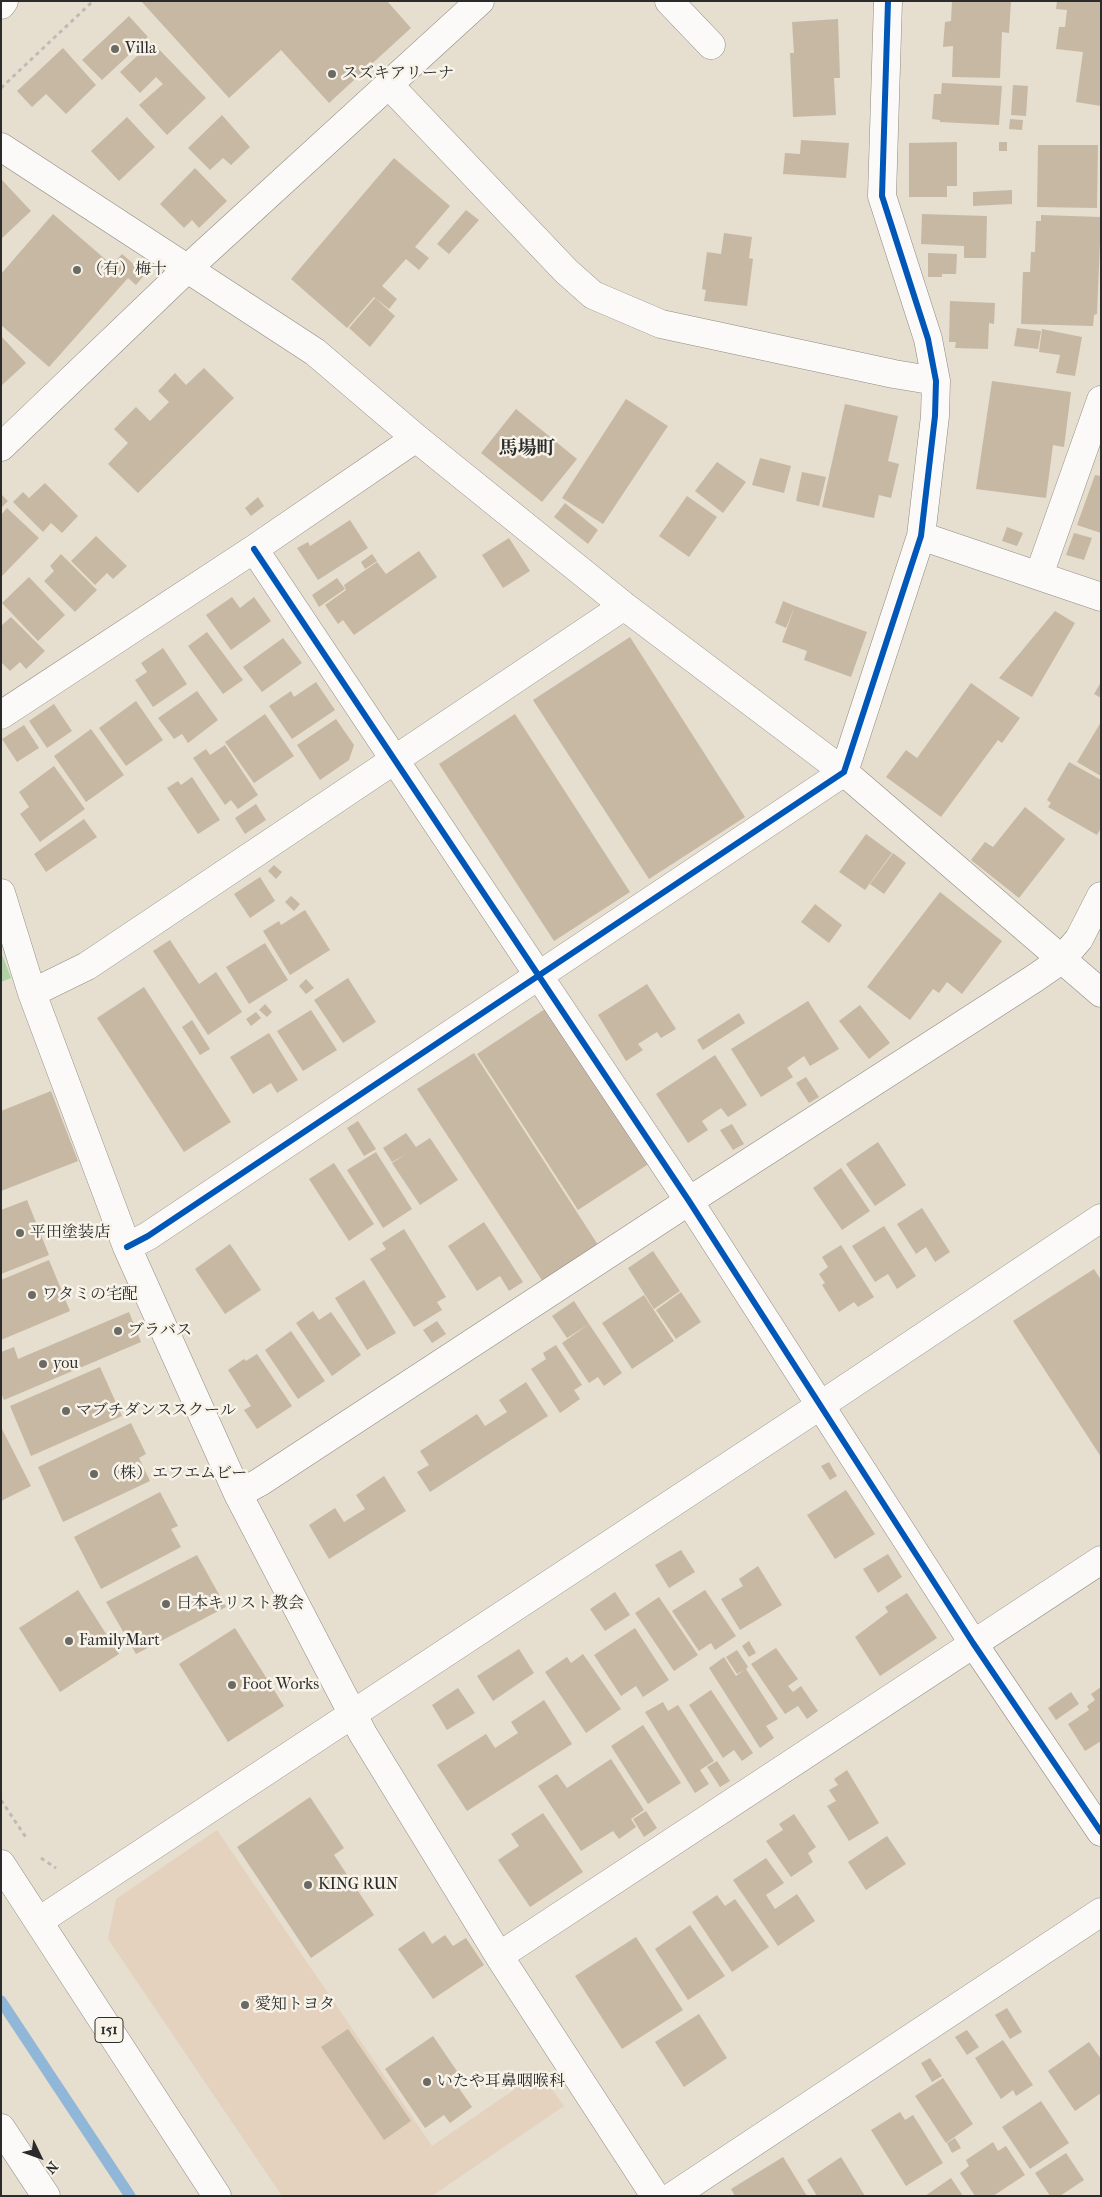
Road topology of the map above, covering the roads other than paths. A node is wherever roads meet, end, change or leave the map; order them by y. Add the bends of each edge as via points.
1 (4, 1) edge
2 (480, 1) edge
3 (669, 1) edge
4 (888, 1) edge
5 (1, 5) edge
6 (711, 46) dead end
7 (389, 85) junction
8 (1, 147) edge
9 (188, 268) junction
10 (936, 381) junction
11 (1101, 400) edge
12 (416, 438) junction
13 (1, 447) edge
14 (921, 536) junction
15 (254, 549) junction
16 (1039, 575) junction
17 (1101, 597) edge
18 (624, 606) junction
19 (1, 714) edge
20 (396, 760) junction
21 (844, 772) junction
22 (1, 893) edge
23 (1101, 896) edge
24 (1061, 960) junction
25 (538, 976) junction
26 (32, 993) junction
27 (1101, 993) edge
28 (689, 1201) junction
29 (1101, 1218) edge
30 (127, 1247) junction
31 (821, 1405) junction
32 (238, 1494) junction
33 (1101, 1560) edge
34 (973, 1643) junction
35 (352, 1713) junction
36 (1101, 1832) edge
37 (1, 1864) edge
38 (1101, 1912) edge
39 (39, 1921) junction
40 (499, 1956) junction
41 (1, 2128) edge
42 (46, 2196) edge
43 (217, 2196) edge
44 (655, 2196) edge
45 (673, 2196) edge

1 - 5 main road
2 - 7 main road
3 - 6 main road
4 - 10 main road via 882,196 928,339
7 - 9 main road
7 - 10 main road via 566,272 593,295 661,324
8 - 9 main road
9 - 12 main road via 315,352
9 - 13 main road
10 - 14 main road
11 - 16 main road
12 - 15 main road
12 - 18 main road
14 - 16 main road
14 - 21 main road
15 - 19 main road
15 - 20 main road
16 - 17 main road
18 - 20 main road
18 - 21 main road
20 - 25 main road
20 - 26 main road via 88,966
21 - 24 main road
21 - 25 main road
22 - 26 main road
23 - 24 main road via 1079,939
24 - 27 main road
24 - 28 main road
25 - 28 main road
25 - 30 main road
26 - 30 main road
28 - 31 main road
28 - 32 main road
29 - 31 main road
30 - 32 main road
31 - 34 main road
31 - 35 main road
32 - 35 main road
33 - 34 main road
34 - 36 main road
34 - 40 main road
35 - 39 main road
35 - 40 main road
37 - 39 main road, 151
38 - 45 main road
39 - 43 main road, 151
40 - 44 main road
41 - 42 main road

